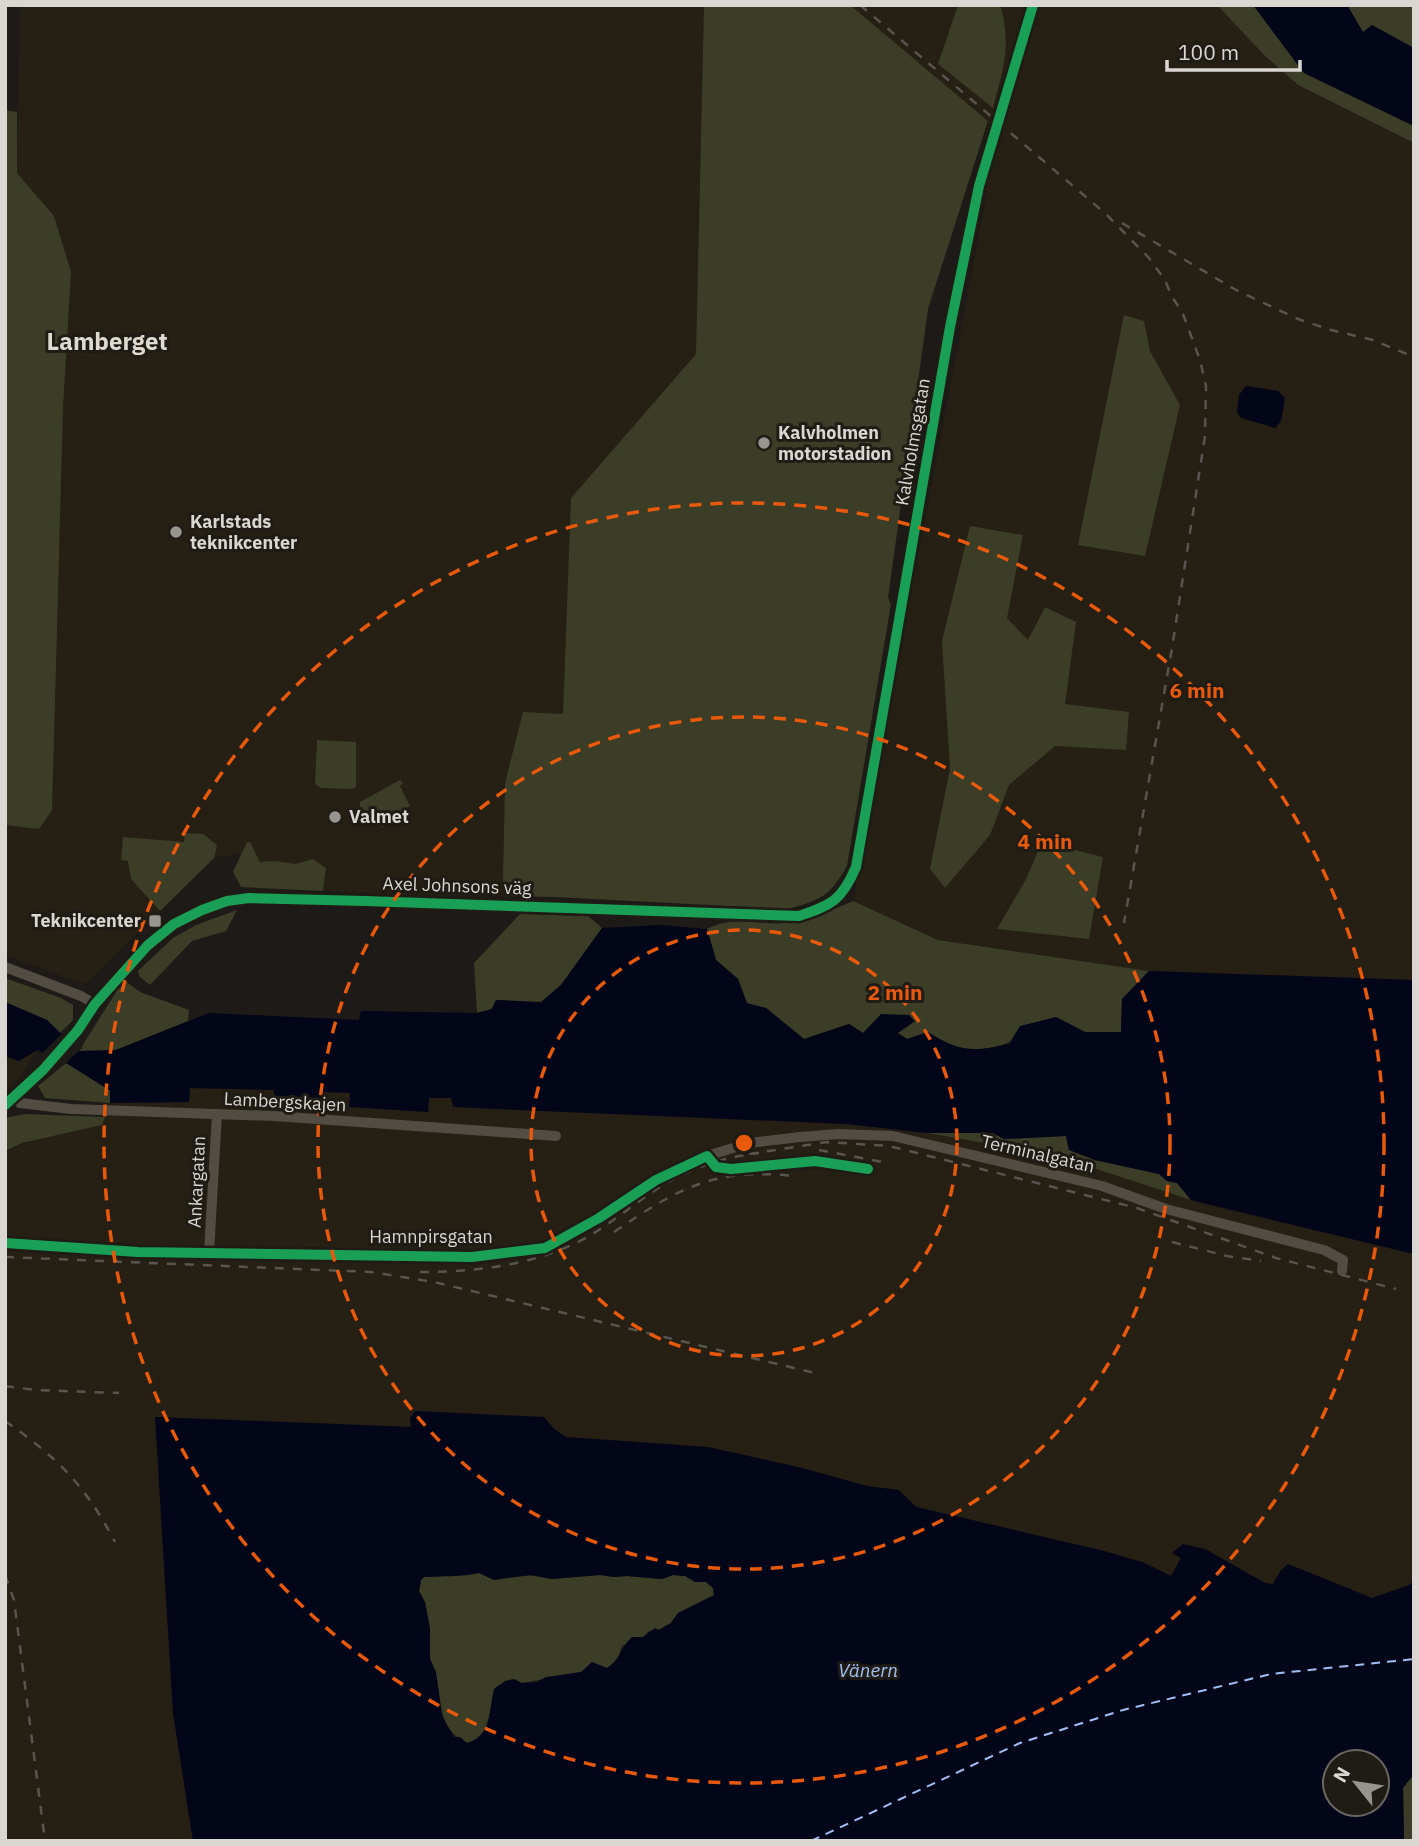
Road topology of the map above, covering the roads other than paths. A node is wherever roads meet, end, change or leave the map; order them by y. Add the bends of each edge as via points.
1 (1033, 5) edge
2 (848, 888) joint
3 (5, 967) edge
4 (95, 1004) junction
5 (15, 1097) junction
6 (5, 1105) edge
7 (217, 1114) junction
8 (556, 1136) dead end
9 (707, 1156) junction
10 (868, 1168) dead end
11 (5, 1243) edge
12 (209, 1253) junction
13 (1342, 1271) dead end

1 - 2 street, Kalvholmsgatan via 979,186 856,867
2 - 4 street, Axel Johnsons väg via 827,907 799,916 249,898 227,901 174,925 148,945
3 - 4 street
4 - 5 street, Axel Johnsons väg via 78,1030
5 - 6 street, Axel Johnsons väg
5 - 7 street, Lambergskajen via 35,1106
7 - 8 street, Lambergskajen
7 - 12 street, Ankargatan
9 - 10 street via 716,1167 731,1169 815,1161
9 - 12 street, Hamnpirsgatan via 656,1180 545,1248 472,1257
9 - 13 street, Terminalgatan via 749,1143 800,1137 893,1136 1102,1186 1166,1209 1324,1250 1343,1259
11 - 12 street, Hamnpirsgatan

